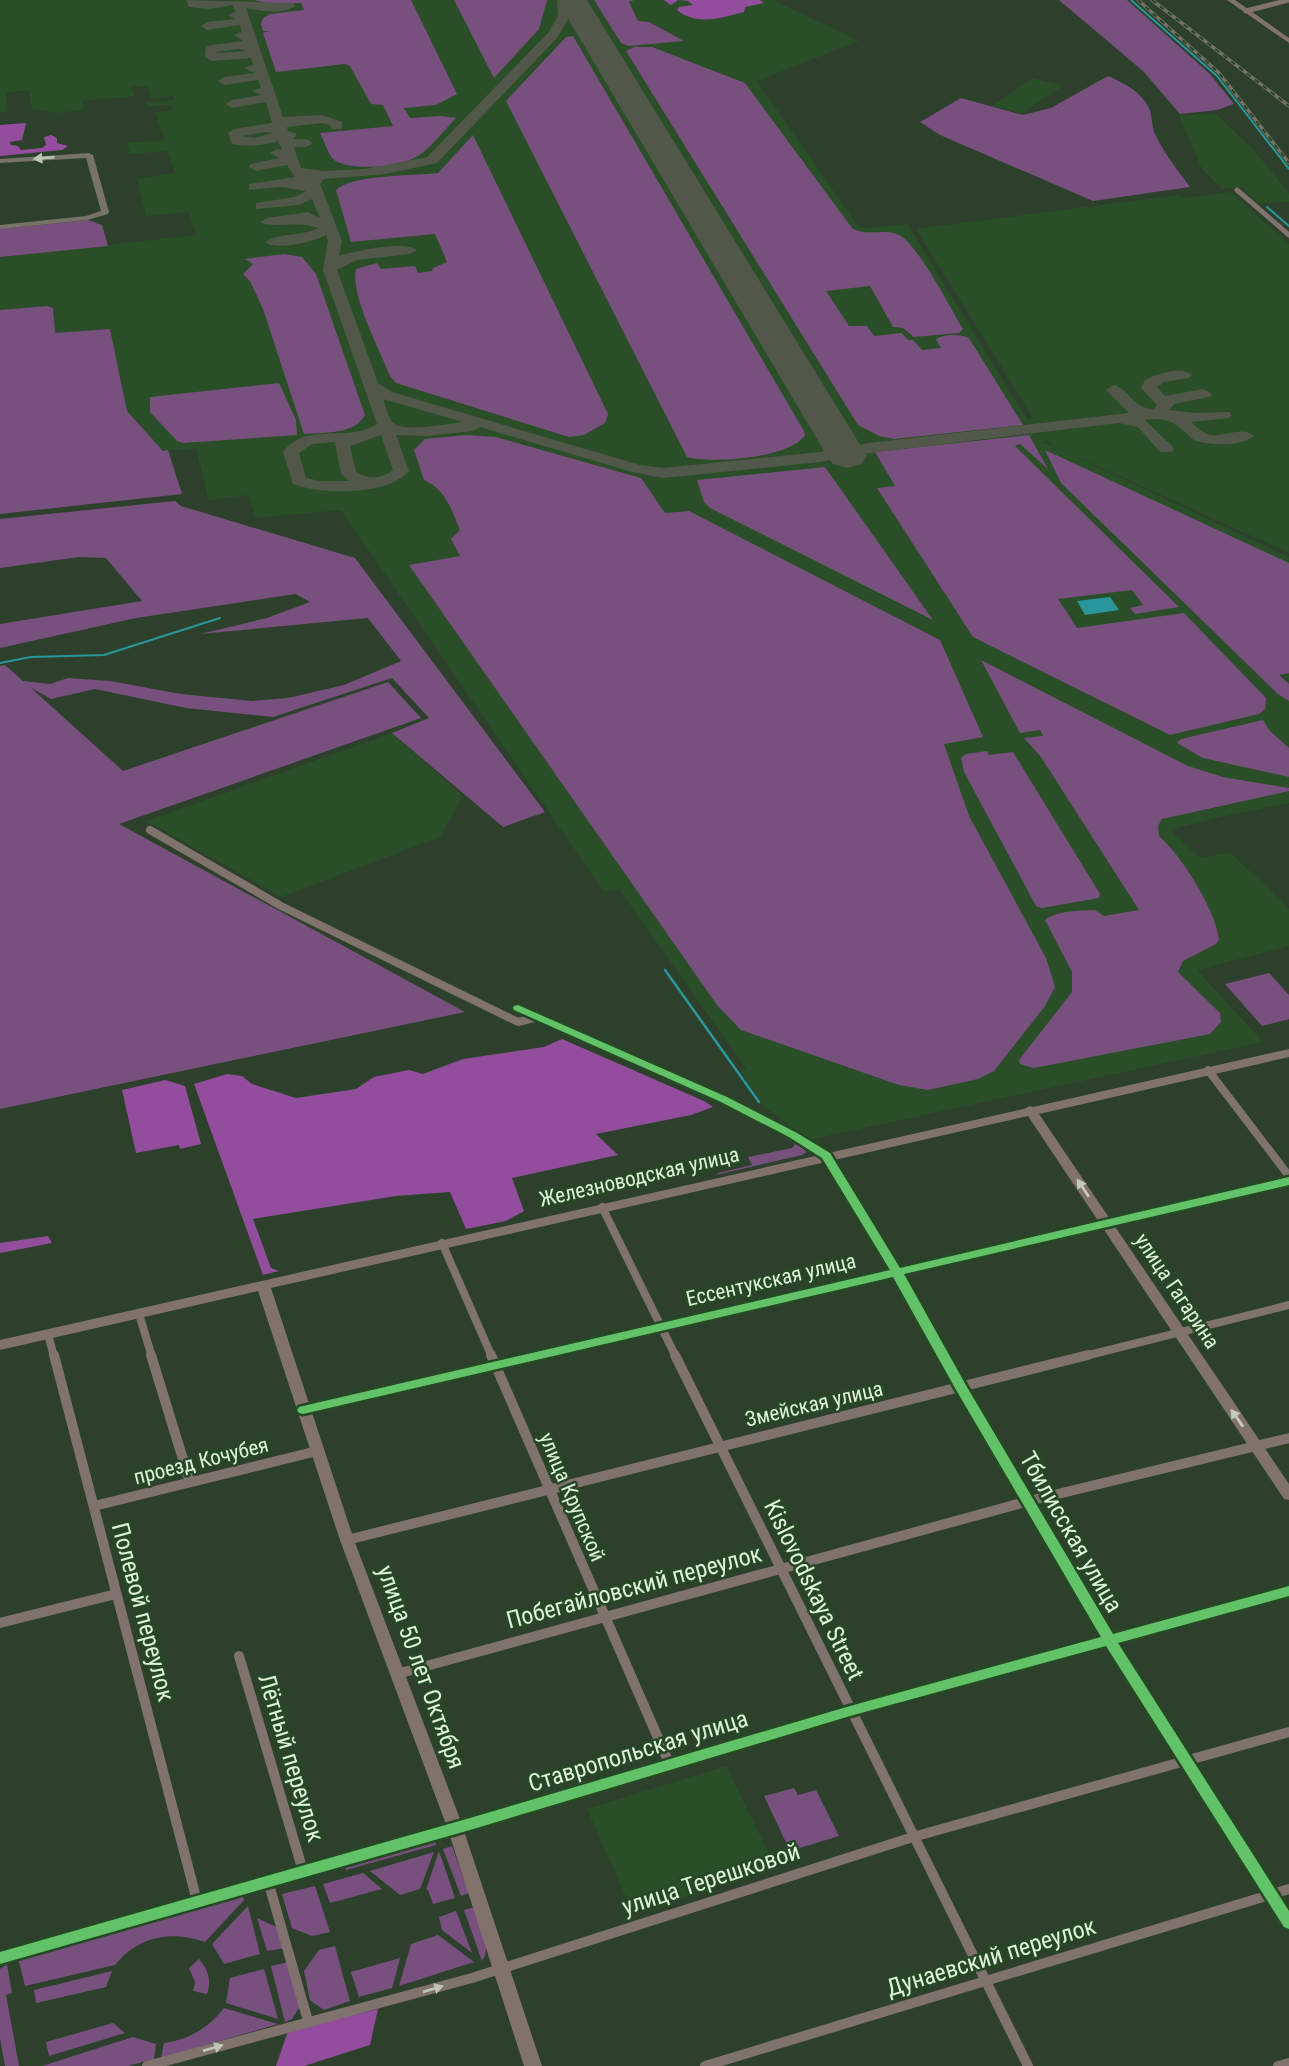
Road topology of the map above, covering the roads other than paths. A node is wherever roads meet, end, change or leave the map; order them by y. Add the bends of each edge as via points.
1 (1230, 0) edge
2 (1289, 0) edge
3 (1246, 12) junction
4 (1289, 41) edge
5 (0, 162) edge
6 (1237, 190) dead end
7 (0, 227) edge
8 (1289, 235) edge
9 (150, 830) dead end
10 (518, 1008) dead end
11 (538, 1017) junction
12 (1289, 1053) edge
13 (1208, 1070) junction
14 (1030, 1110) junction
15 (826, 1156) junction
16 (1289, 1178) edge
17 (602, 1207) junction
18 (1107, 1222) junction
19 (442, 1243) junction
20 (896, 1271) junction
21 (263, 1285) junction
22 (1289, 1305) edge
23 (139, 1314) junction
24 (659, 1326) junction
25 (1178, 1331) junction
26 (48, 1334) junction
27 (0, 1345) edge
28 (496, 1363) junction
29 (961, 1388) junction
30 (303, 1410) junction
31 (1289, 1438) edge
32 (720, 1445) junction
33 (1257, 1446) junction
34 (317, 1451) junction
35 (190, 1482) junction
36 (548, 1488) junction
37 (1289, 1495) edge
38 (1029, 1501) junction
39 (93, 1506) junction
40 (348, 1540) junction
41 (780, 1569) junction
42 (1289, 1591) edge
43 (116, 1594) junction
44 (605, 1618) junction
45 (0, 1623) edge
46 (1108, 1638) junction
47 (239, 1656) dead end
48 (397, 1674) junction
49 (850, 1711) junction
50 (1289, 1732) edge
51 (1186, 1758) junction
52 (669, 1763) junction
53 (455, 1828) junction
54 (913, 1837) junction
55 (303, 1871) junction
56 (268, 1881) junction
57 (1289, 1889) edge
58 (1272, 1894) junction
59 (197, 1901) junction
60 (1289, 1923) edge
61 (0, 1958) edge
62 (499, 1968) junction
63 (983, 1980) junction
64 (308, 2021) junction
65 (1289, 2063) edge
66 (147, 2066) edge
67 (533, 2066) edge
68 (705, 2066) edge
69 (1028, 2066) edge
70 (1278, 2066) edge

1 - 3 main road
2 - 3 street
3 - 4 main road
7 -> 5 main road via 105,212 89,155
6 - 8 street
9 - 11 street via 281,906 505,1016 517,1021
10 - 11 street
11 - 15 street via 723,1099
12 - 13 main road, Железноводская улица
13 - 14 main road, Железноводская улица
13 - 16 street
14 - 15 main road, Железноводская улица
18 -> 14 main road, улица Гагарина
15 - 17 main road, Железноводская улица
15 - 20 street, Тбилисская улица
16 - 18 street, Ессентукская улица
17 - 19 main road, Железноводская улица
17 - 24 street, Kislovodskaya Street
18 - 20 street, Ессентукская улица
18 - 25 main road, улица Гагарина
19 - 21 main road, Железноводская улица
19 - 28 street, улица Крупской
20 - 24 street, Ессентукская улица
20 - 29 street, Тбилисская улица
21 - 23 main road, Железноводская улица
21 - 30 main road, улица 50 лет Октября
22 - 25 street, Змейская улица
23 - 26 main road, Железноводская улица
23 - 35 street
24 - 28 street, Ессентукская улица
24 - 32 street, Kislovodskaya Street
25 - 29 street, Змейская улица
33 -> 25 main road, улица Гагарина
26 - 27 main road, Железноводская улица
26 - 39 street, Полевой переулок
28 - 30 street, Ессентукская улица
28 - 36 street, улица Крупской
29 - 32 street, Змейская улица
29 - 38 street, Тбилисская улица
30 - 34 main road, улица 50 лет Октября
31 - 33 street, Побегайловский переулок
32 - 36 street, Змейская улица
32 - 41 street, Kislovodskaya Street
33 - 37 main road, улица Гагарина
33 - 38 street, Побегайловский переулок
34 - 35 street, проезд Кочубея
34 - 40 main road, улица 50 лет Октября
35 - 39 street, проезд Кочубея
36 - 40 street, Змейская улица
36 - 44 street, улица Крупской
38 - 41 street, Побегайловский переулок
38 - 46 street, Тбилисская улица
39 - 43 street, Полевой переулок
40 - 48 main road, улица 50 лет Октября
41 - 44 street, Побегайловский переулок
41 - 49 street, Kislovodskaya Street
42 - 46 main road, Ставропольская улица
43 - 45 street
43 - 59 street, Полевой переулок
44 - 48 street, Побегайловский переулок
44 - 52 street, улица Крупской
46 - 49 main road, Ставропольская улица
46 - 51 street, Тбилисская улица
47 - 55 street, Лётный переулок
48 - 53 main road, улица 50 лет Октября
49 - 52 main road, Ставропольская улица
49 - 54 street, Kislovodskaya Street
50 - 51 street, улица Терешковой
51 - 54 street, улица Терешковой
51 - 58 street, Тбилисская улица
52 - 53 main road, Ставропольская улица
53 - 55 street, Ставропольская улица
53 - 62 main road, улица 50 лет Октября
54 - 62 street, улица Терешковой
54 - 63 street, Kislovodskaya Street
55 - 56 street, Ставропольская улица
56 - 59 street, Ставропольская улица
56 - 64 street
57 - 58 street, Дунаевский переулок
58 - 60 street, Тбилисская улица
58 - 63 street, Дунаевский переулок
59 - 61 street, Ставропольская улица
64 -> 62 street, улица Терешковой
62 - 67 main road, улица 50 лет Октября
63 - 68 street, Дунаевский переулок
63 - 69 street, Kislovodskaya Street
66 -> 64 street, улица Терешковой
65 - 70 street

